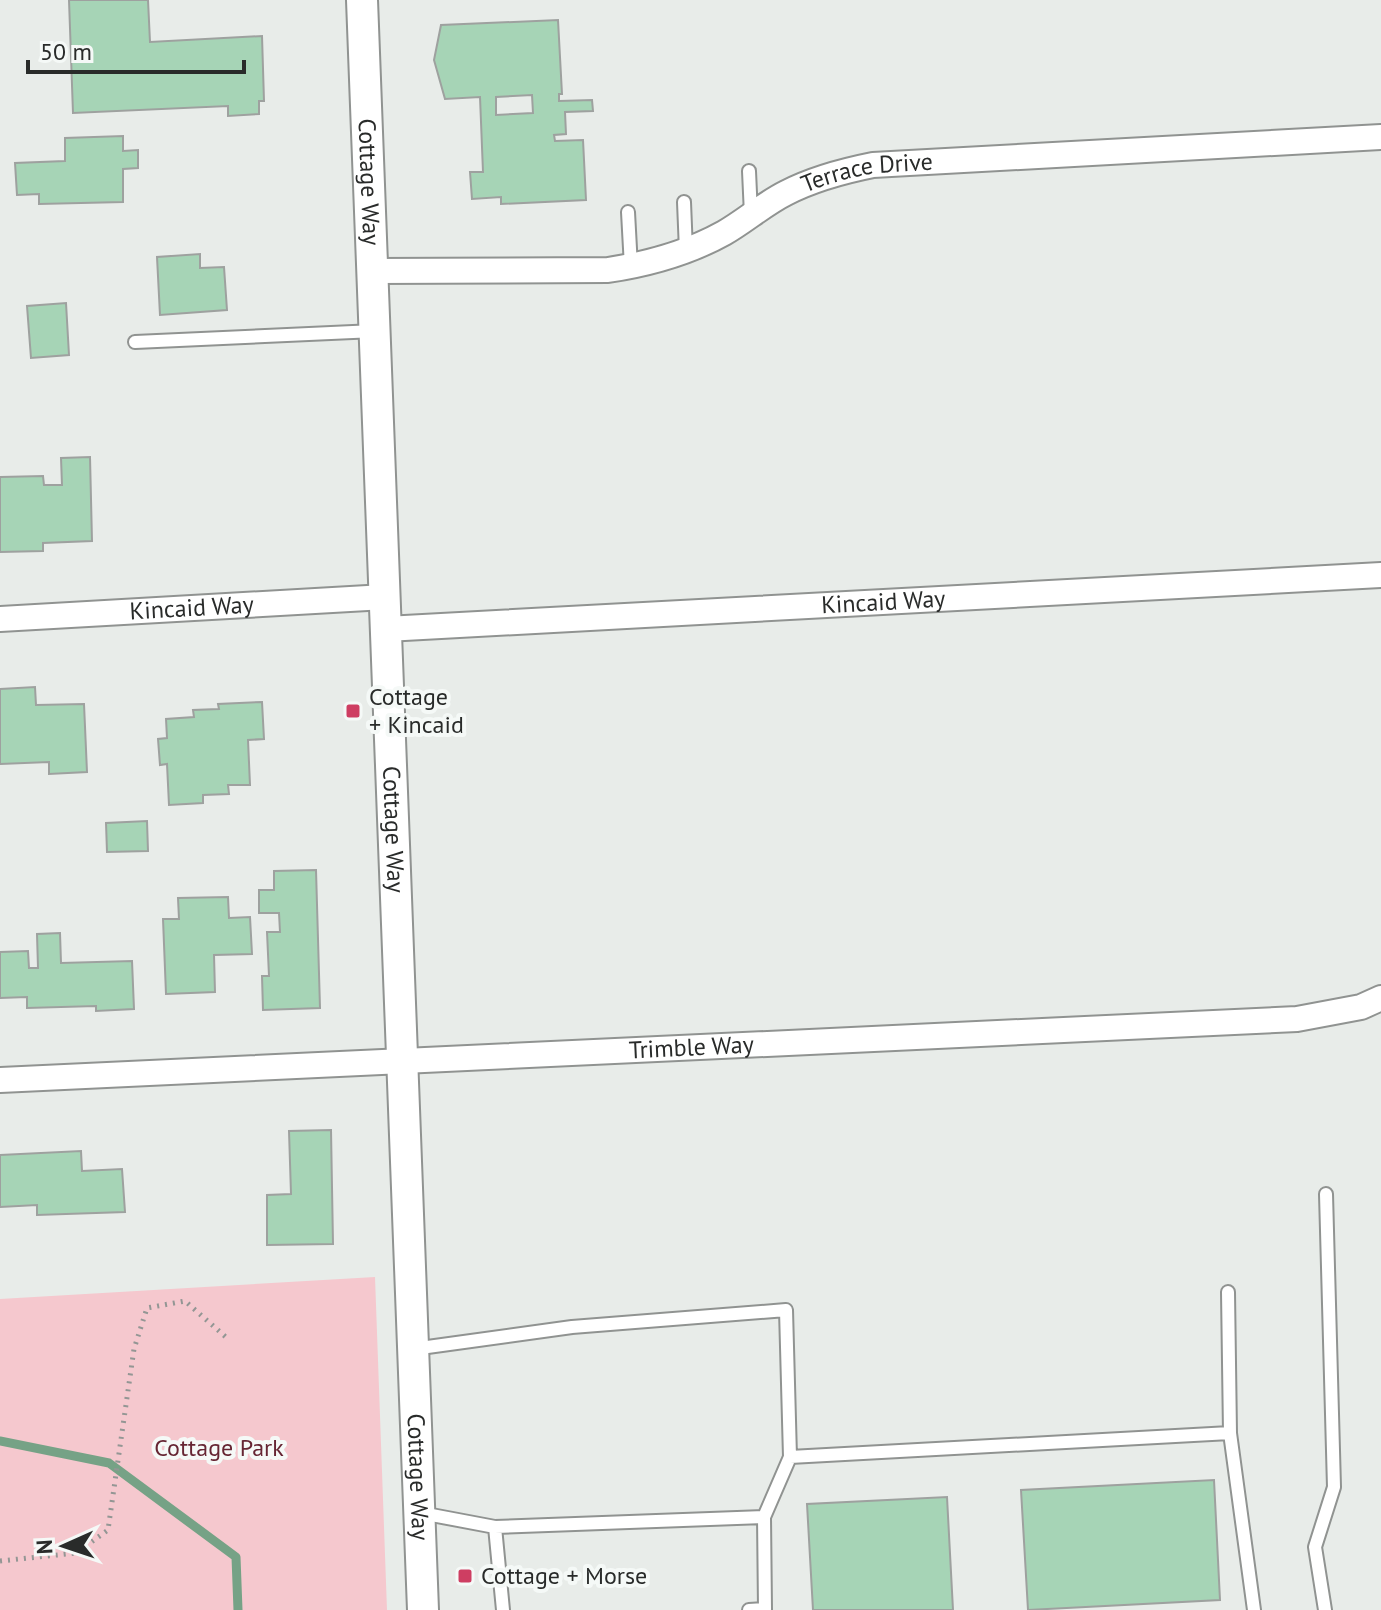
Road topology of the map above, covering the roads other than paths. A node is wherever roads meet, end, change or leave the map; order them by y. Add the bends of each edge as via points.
1 (362, 0) edge
2 (1381, 137) edge
3 (749, 171) dead end
4 (684, 202) dead end
5 (628, 212) dead end
6 (751, 215) junction
7 (686, 251) junction
8 (631, 267) junction
9 (373, 271) junction
10 (375, 331) junction
11 (135, 342) dead end
12 (1381, 575) edge
13 (385, 597) junction
14 (0, 619) edge
15 (386, 629) junction
16 (1381, 998) edge
17 (403, 1061) junction
18 (0, 1080) edge
19 (1326, 1194) dead end
20 (1228, 1292) dead end
21 (413, 1349) junction
22 (1230, 1433) junction
23 (790, 1457) junction
24 (420, 1513) junction
25 (764, 1517) junction
26 (495, 1527) junction
27 (423, 1610) edge
28 (503, 1610) edge
29 (749, 1610) edge
30 (1254, 1610) edge
31 (1325, 1610) edge

1 - 9 street, Cottage Way
2 - 6 street, Terrace Drive via 873,165 805,184
3 - 6 lane
4 - 7 lane
5 - 8 lane
6 - 7 street, Terrace Drive
7 - 8 street, Terrace Drive
8 - 9 street, Terrace Drive
9 - 10 street, Cottage Way
10 - 11 lane
10 - 13 street, Cottage Way
12 - 15 street, Kincaid Way
13 - 14 street, Kincaid Way
13 - 15 street, Cottage Way
15 - 17 street, Cottage Way
16 - 17 street, Trimble Way via 1297,1019
17 - 18 street, Trimble Way
17 - 21 street, Cottage Way
19 - 31 lane via 1334,1487 1315,1547
20 - 22 lane
21 - 23 lane via 572,1327 786,1310
21 - 24 street, Cottage Way
22 - 23 lane
22 - 30 lane
23 - 25 lane
24 - 26 lane
24 - 27 street, Cottage Way
25 - 26 lane
25 - 29 lane via 765,1609
26 - 28 lane

